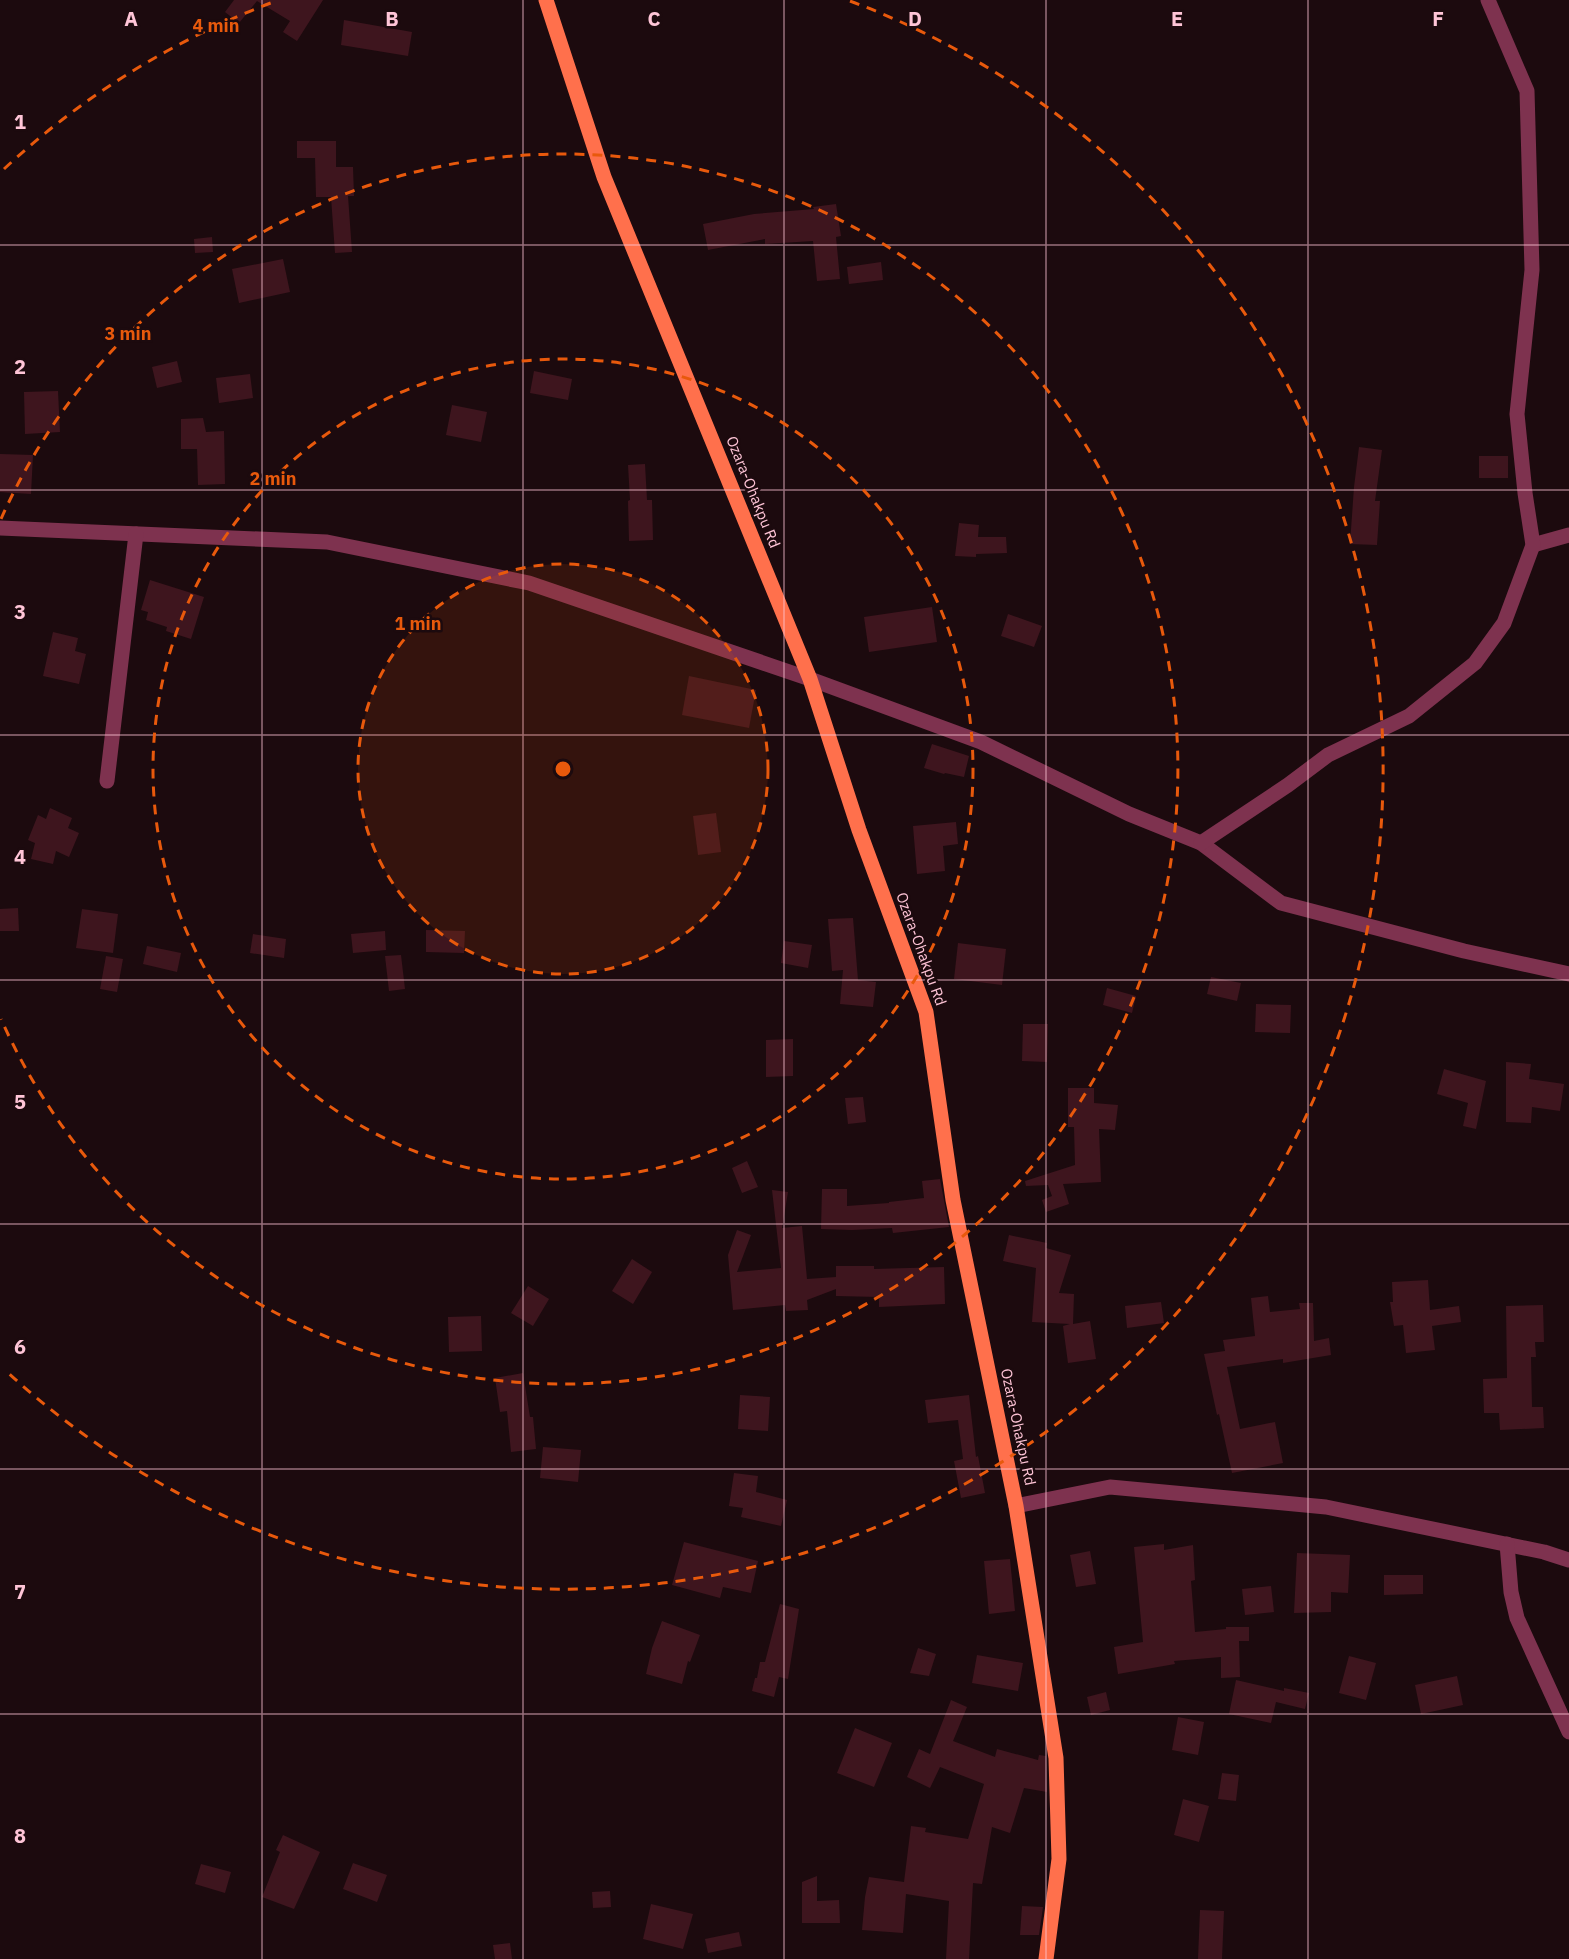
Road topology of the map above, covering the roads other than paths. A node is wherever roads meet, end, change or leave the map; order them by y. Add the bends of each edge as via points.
1 (546, 0) edge
2 (1488, 0) edge
3 (0, 528) edge
4 (136, 534) junction
5 (1569, 535) edge
6 (1533, 544) junction
7 (810, 679) junction
8 (107, 781) dead end
9 (1202, 843) junction
10 (1569, 974) edge
11 (1016, 1506) junction
12 (1507, 1544) junction
13 (1569, 1560) edge
14 (1569, 1732) edge
15 (1046, 1959) edge

1 - 7 main road, Ozara-Ohakpu Rd via 604,177
2 - 6 street via 1527,91 1532,270 1517,414
3 - 4 street
4 - 7 street via 327,542 529,583
4 - 8 street
5 - 6 street
6 - 9 street via 1504,623 1475,663 1409,716 1328,755
7 - 9 street via 981,742 1129,814
7 - 11 main road, Ozara-Ohakpu Rd via 859,830 926,1012 953,1200
9 - 10 street via 1281,903
11 - 12 street via 1110,1487 1326,1507
11 - 15 main road, Ozara-Ohakpu Rd via 1056,1758 1059,1859
12 - 13 street
12 - 14 street via 1517,1618

